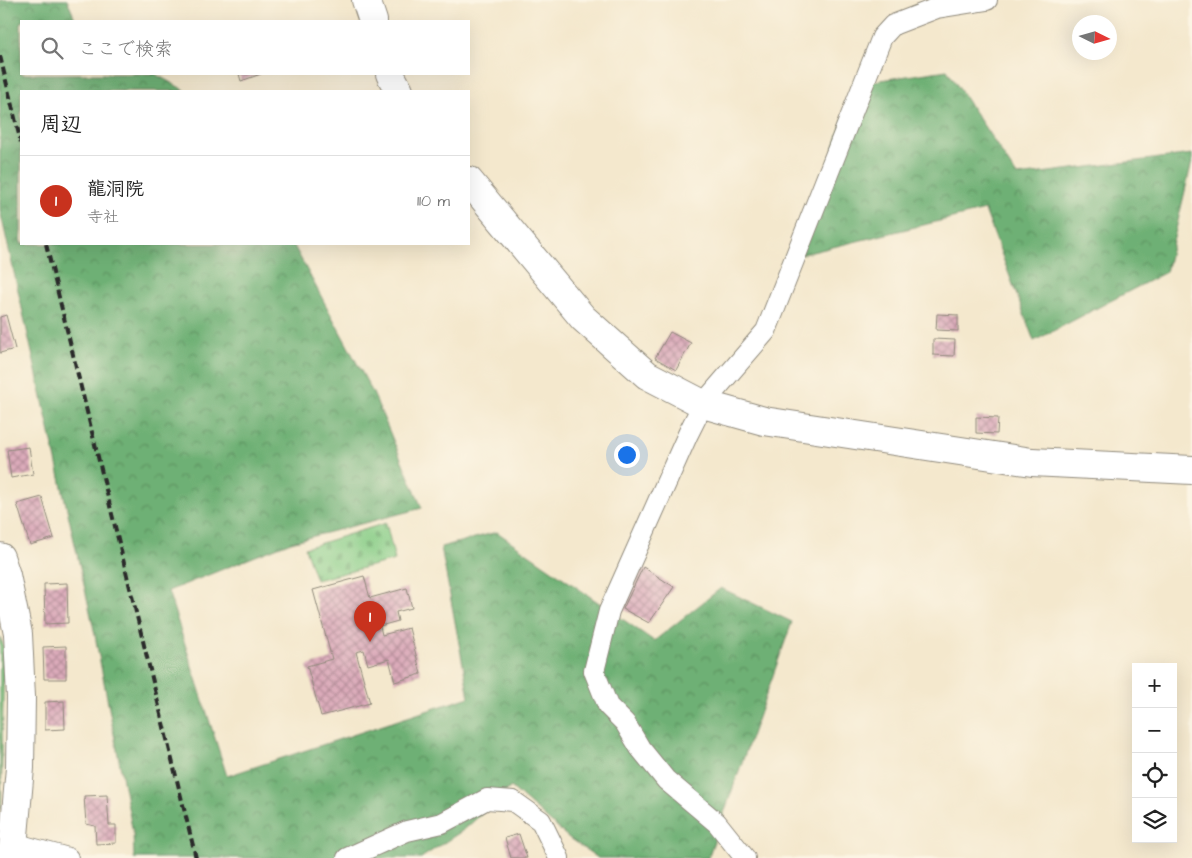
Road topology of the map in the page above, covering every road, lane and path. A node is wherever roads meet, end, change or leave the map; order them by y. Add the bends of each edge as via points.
1 (366, 0) edge
2 (987, 0) edge
3 (373, 20) edge
4 (391, 75) edge
5 (398, 90) edge
6 (470, 183) edge
7 (703, 404) junction
8 (1192, 470) edge
9 (0, 557) edge
10 (9, 844) edge
11 (68, 858) edge
12 (347, 858) edge
13 (558, 858) edge
14 (745, 858) edge

1 - 3 street
2 - 7 street via 937,8 893,25 882,37 766,331
4 - 5 street
6 - 7 street via 582,318 647,375
7 - 8 street via 764,421 1032,462
7 - 14 street via 609,611 594,671 608,706 625,723 640,748 666,780 716,823
9 - 10 street via 19,643 20,768
10 - 11 street
12 - 13 street via 407,831 442,823 487,799 513,801 541,821

